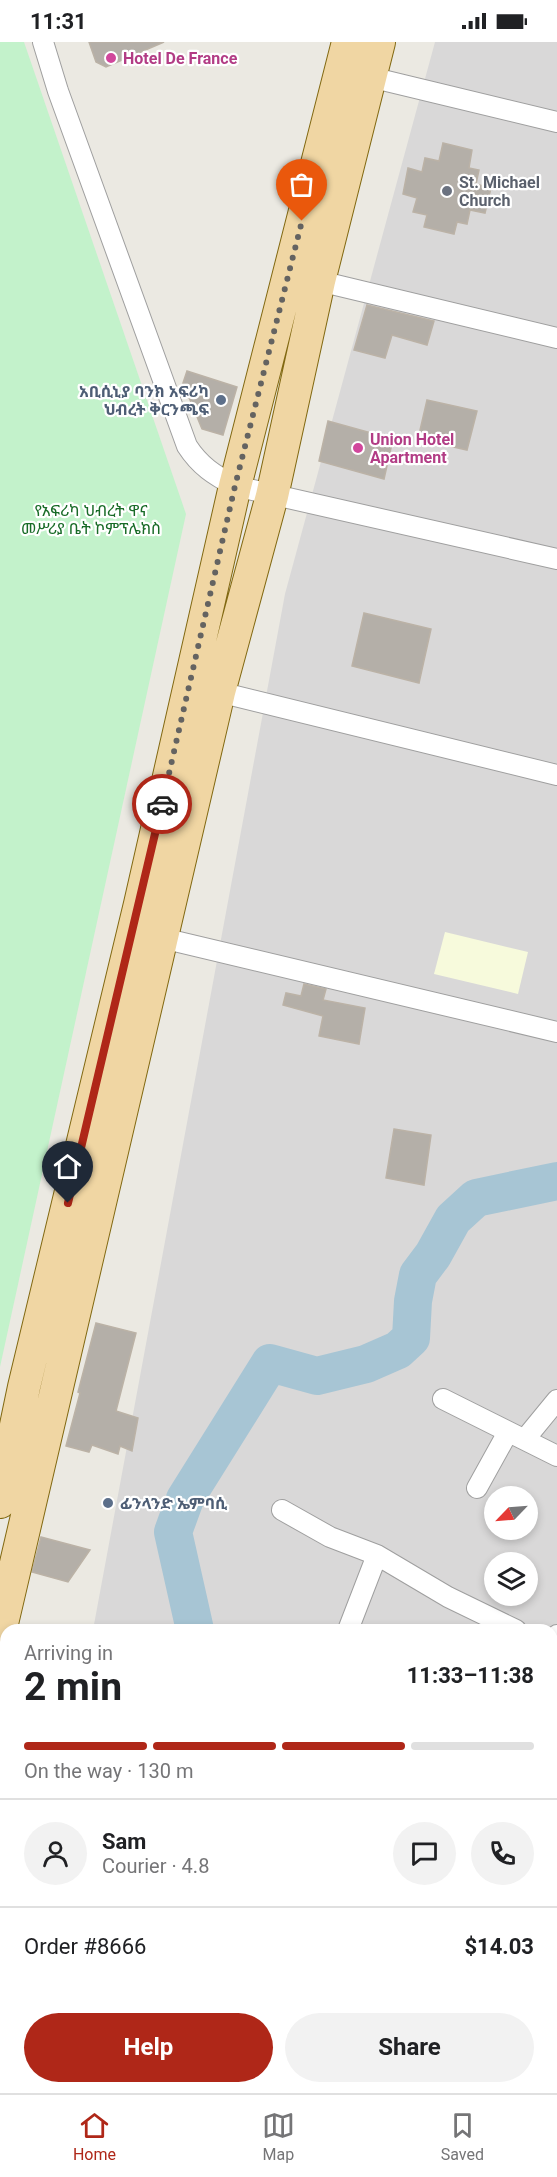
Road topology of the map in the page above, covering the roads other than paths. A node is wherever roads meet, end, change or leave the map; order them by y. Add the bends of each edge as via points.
1 (43, 42) edge
2 (348, 42) edge
3 (379, 42) edge
4 (370, 77) junction
5 (557, 122) edge
6 (319, 281) junction
7 (557, 338) edge
8 (235, 486) junction
9 (272, 496) junction
10 (557, 559) edge
11 (219, 692) junction
12 (557, 775) edge
13 (157, 918) junction
14 (557, 1032) edge
15 (443, 1399) dead end
16 (557, 1400) edge
17 (516, 1435) junction
18 (557, 1456) edge
19 (477, 1488) dead end
20 (0, 1502) edge
21 (282, 1510) dead end
22 (377, 1555) junction
23 (2, 1624) edge
24 (350, 1624) edge
25 (504, 1624) edge

1 - 8 street via 187,446 211,474
2 - 8 main road
3 - 4 main road
4 - 5 street
4 - 6 main road
6 - 7 street
6 - 9 main road
8 - 9 street
8 - 13 main road
9 - 10 street
9 - 11 main road
11 - 12 street
11 - 13 main road
13 - 14 street
13 - 20 main road via 24,1387
13 - 23 main road
15 - 17 street
16 - 17 street
17 - 18 street
17 - 19 street
21 - 22 street via 330,1537
22 - 24 street
22 - 25 street

